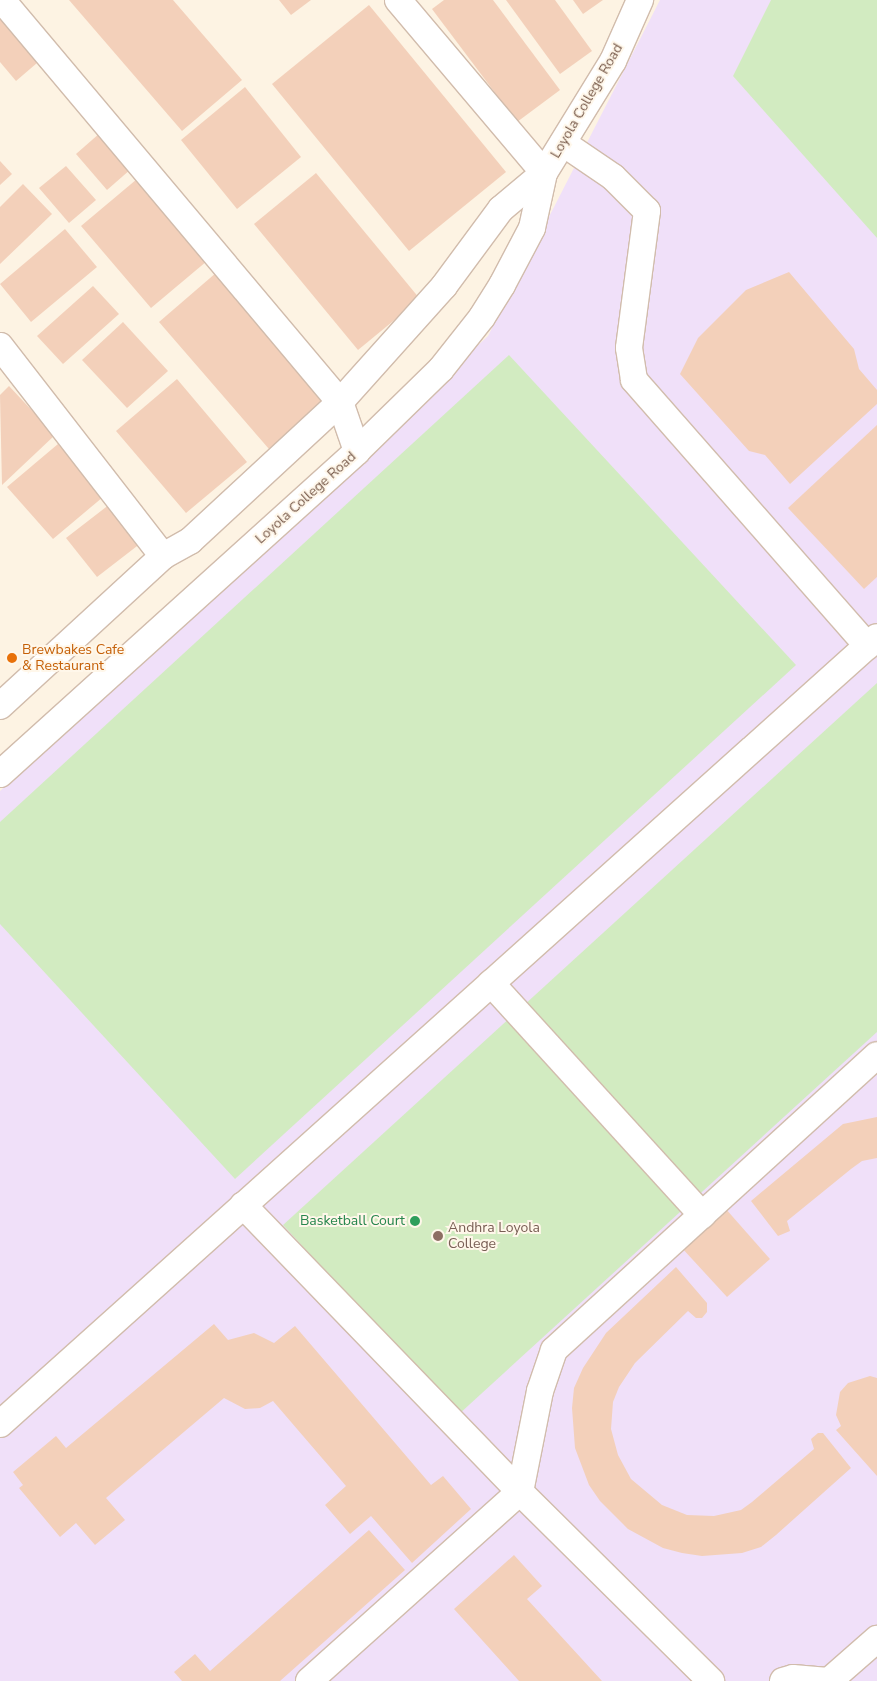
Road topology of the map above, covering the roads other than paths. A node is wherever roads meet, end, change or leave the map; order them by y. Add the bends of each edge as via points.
1 (2, 0) edge
2 (398, 0) edge
3 (640, 0) edge
4 (563, 143) junction
5 (544, 173) junction
6 (0, 346) edge
7 (340, 402) junction
8 (357, 452) junction
9 (163, 556) junction
10 (872, 642) edge
11 (0, 706) edge
12 (0, 774) edge
13 (491, 983) junction
14 (877, 1055) edge
15 (243, 1205) junction
16 (702, 1215) junction
17 (0, 1424) edge
18 (520, 1492) junction
19 (877, 1639) edge
20 (309, 1681) edge
21 (711, 1681) edge
22 (783, 1681) edge
23 (828, 1681) edge

1 - 7 street
2 - 5 street
3 - 4 street, Loyola College Road via 613,61
4 - 5 street, Loyola College Road
4 - 10 street via 613,177 646,211 629,348 634,380
5 - 7 street, Loyola College Road via 501,209 444,286
5 - 8 street, Loyola College Road via 532,228 482,317 441,369
6 - 9 street
7 - 8 street
7 - 9 street, Loyola College Road via 190,541
8 - 12 street, Loyola College Road
9 - 11 street, Loyola College Road
10 - 13 street
13 - 15 street
13 - 16 street
14 - 16 street
15 - 17 street
15 - 18 street
16 - 18 street via 554,1350 540,1390
18 - 20 street
18 - 21 street
19 - 23 street
22 - 23 street via 793,1678

